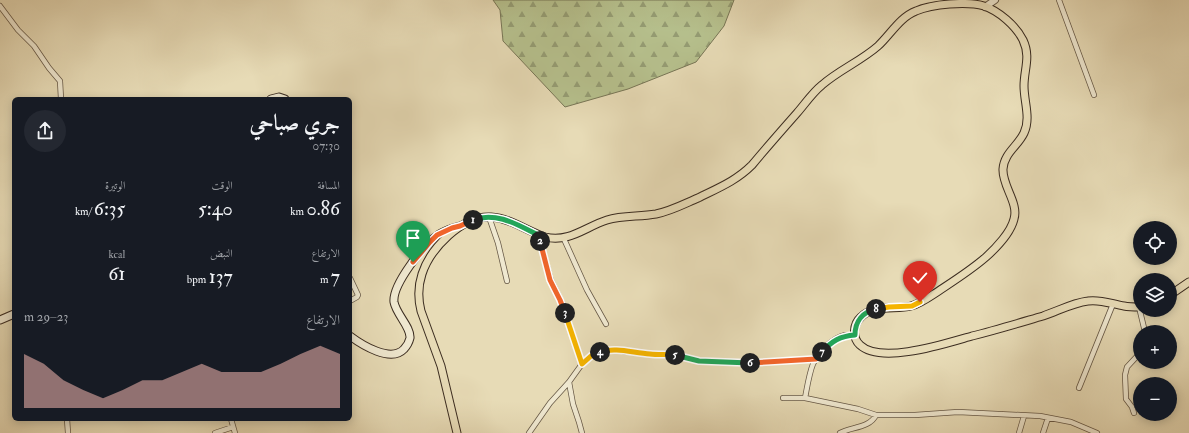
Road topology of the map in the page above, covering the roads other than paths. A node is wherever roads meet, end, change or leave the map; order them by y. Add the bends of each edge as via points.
1 (995, 0) edge
2 (1059, 0) edge
3 (0, 6) edge
4 (985, 6) junction
5 (1094, 95) dead end
6 (61, 97) edge
7 (489, 217) junction
8 (460, 226) junction
9 (538, 235) junction
10 (564, 238) junction
11 (507, 281) dead end
12 (352, 282) edge
13 (1189, 282) edge
14 (1177, 290) edge
15 (352, 300) edge
16 (1112, 304) junction
17 (1133, 306) edge
18 (12, 315) edge
19 (0, 320) edge
20 (606, 324) dead end
21 (855, 335) junction
22 (352, 337) edge
23 (816, 359) junction
24 (1133, 361) edge
25 (582, 364) junction
26 (569, 382) junction
27 (1079, 388) dead end
28 (783, 398) dead end
29 (805, 398) junction
30 (1133, 410) edge
31 (876, 415) junction
32 (1024, 416) junction
33 (1048, 418) junction
34 (67, 421) edge
35 (232, 421) edge
36 (233, 427) junction
37 (68, 433) edge
38 (215, 433) edge
39 (235, 433) edge
40 (457, 433) edge
41 (529, 433) edge
42 (582, 433) edge
43 (840, 433) edge
44 (1020, 433) edge
45 (1043, 433) edge
46 (1097, 433) edge

1 - 4 street
2 - 5 street
3 - 6 street via 60,81
4 - 10 main road via 942,5 914,11 874,50 819,87 752,165 732,182 671,210 610,219
4 - 21 main road via 995,11 1018,31 1028,55 1024,86 1027,125 1022,138 1006,158 1003,167 1015,212 1014,219 1005,236 986,256 963,274 932,296 912,306 871,310 861,316 855,327
7 - 8 main road
7 - 9 main road via 500,218
7 - 11 street
8 - 22 main road via 437,235 430,242 407,270 394,295 396,309 410,334 404,349 394,354 385,354
8 - 40 main road via 440,244 428,260 422,274 418,297 441,366
9 - 10 main road via 551,239
9 - 25 street via 550,280 563,306
10 - 20 street via 587,290
12 - 15 street via 358,296
13 - 14 main road
16 - 17 main road
16 - 21 main road via 1090,300 996,330 907,352 874,352 857,343
16 - 27 street
18 - 19 main road
21 - 23 street via 839,338
23 - 25 street via 750,363 699,361 670,354 612,350 595,354
23 - 29 street
24 - 30 street via 1127,367 1125,376 1126,399
25 - 26 street
26 - 41 street
26 - 42 street
28 - 29 street
29 - 31 street
31 - 32 street via 958,412
31 - 43 street via 869,423
32 - 33 street
32 - 44 street
33 - 45 street
33 - 46 street via 1071,422
34 - 37 street
35 - 36 street
36 - 38 street
36 - 39 street

